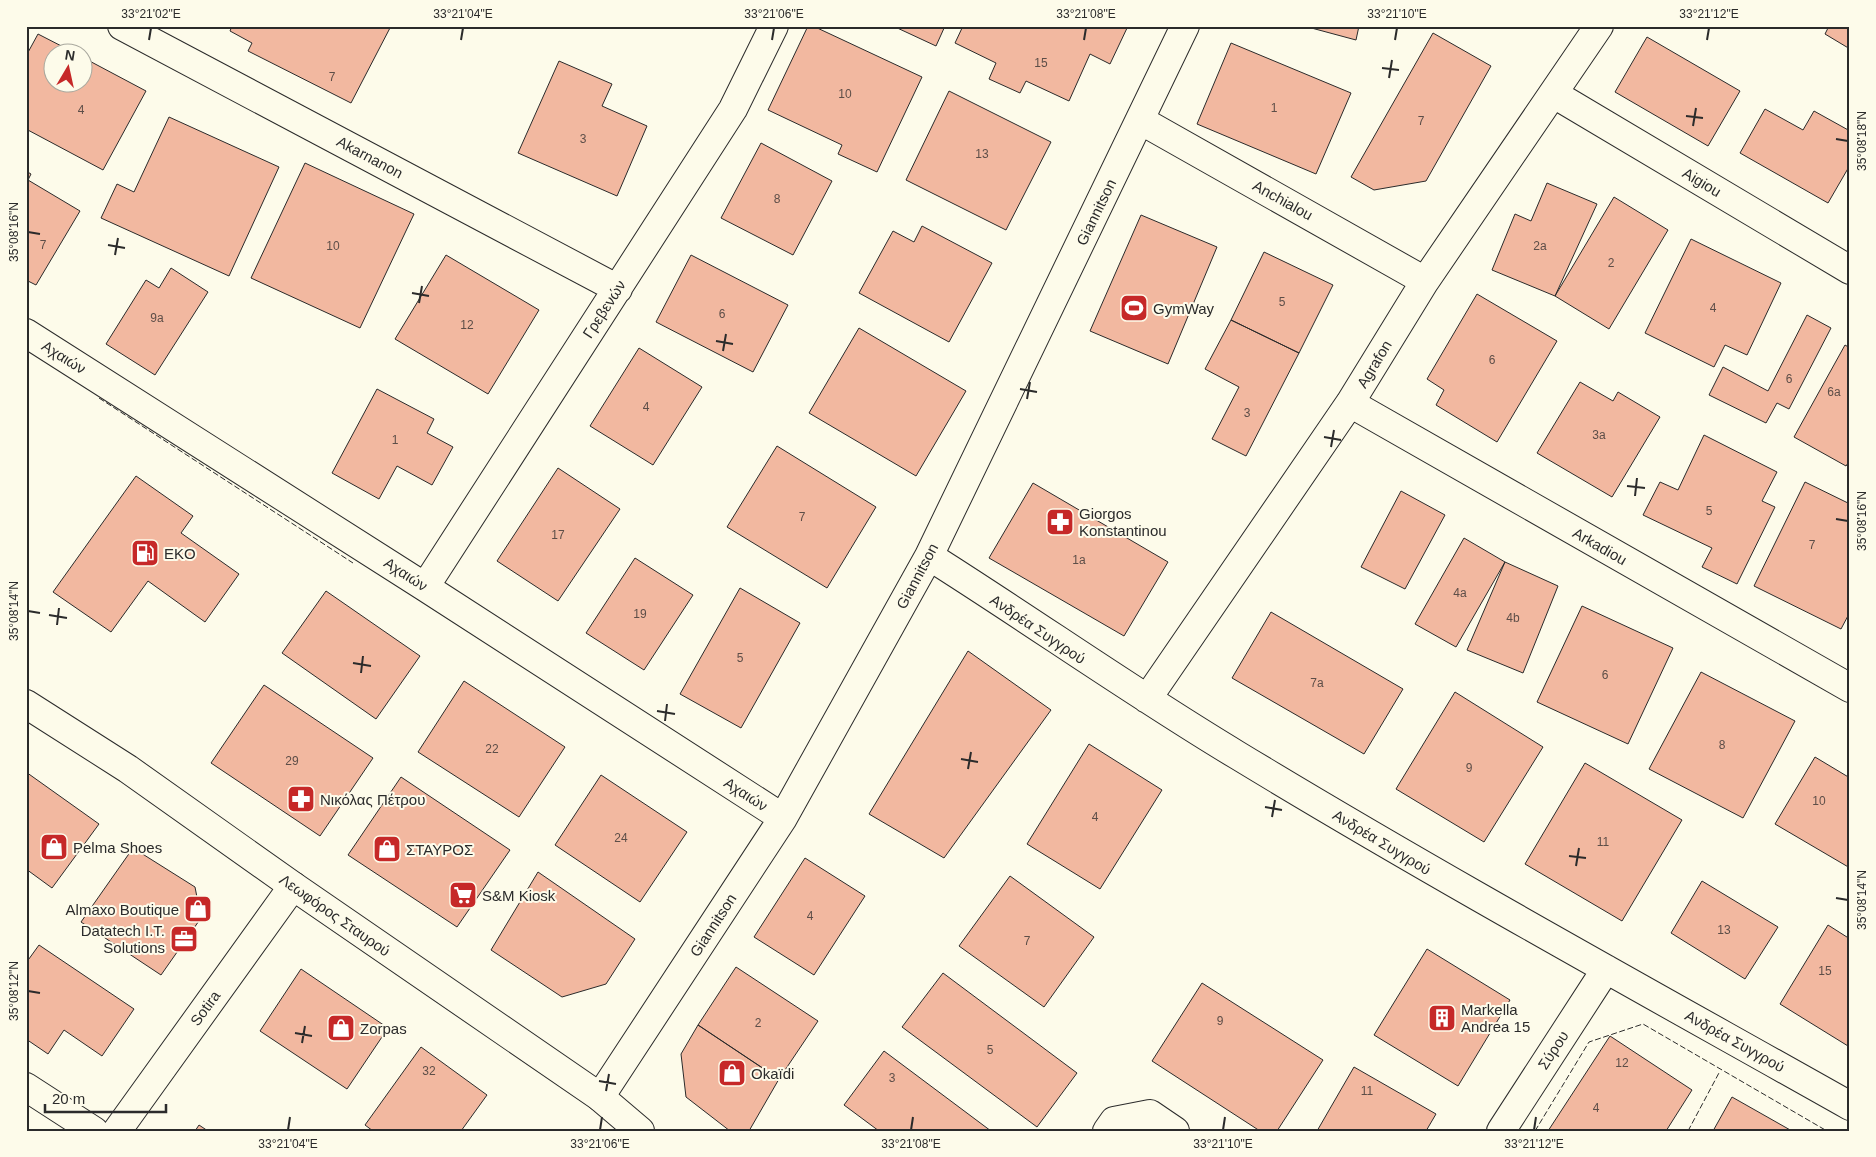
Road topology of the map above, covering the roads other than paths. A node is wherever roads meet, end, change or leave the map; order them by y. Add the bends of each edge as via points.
1 (122, 26) edge
2 (774, 26) edge
3 (1185, 26) edge
4 (1598, 26) edge
5 (1554, 94) junction
6 (1140, 120) junction
7 (1850, 270) edge
8 (1425, 281) junction
9 (618, 289) junction
10 (26, 333) edge
11 (1350, 403) junction
12 (928, 556) junction
13 (425, 586) junction
14 (1850, 688) edge
15 (1146, 699) junction
16 (26, 704) edge
17 (783, 818) junction
18 (293, 886) junction
19 (1606, 969) junction
20 (26, 1088) edge
21 (600, 1098) junction
22 (1850, 1106) edge
23 (94, 1131) edge
24 (117, 1131) edge
25 (640, 1131) edge
26 (1107, 1131) edge
27 (1175, 1131) edge
28 (1501, 1131) edge

1 - 9 street, Akarnanon
2 - 9 street, Γρεβενών via 732,109
3 - 6 street, Giannitson
4 - 5 street, Agrafon
5 - 7 street, Aigiou
5 - 8 street, Agrafon
6 - 8 street, Anchialou
6 - 12 street, Giannitson
8 - 11 street, Agrafon
9 - 13 street, Γρεβενών
10 - 13 street, Αχαιών
11 - 14 street, Arkadiou
11 - 15 street, Agrafon
12 - 15 street, Ανδρέα Συγγρού
12 - 17 street, Giannitson
13 - 17 street, Αχαιών
15 - 19 street, Ανδρέα Συγγρού via 1437,874
16 - 18 street, Λεωφόρος Σταυρού via 128,769
17 - 21 street, Giannitson
18 - 21 street, Λεωφόρος Σταυρού
18 - 24 street, Sotira
19 - 22 street, Ανδρέα Συγγρού
19 - 28 street, Σύρου
20 - 23 street
21 - 25 street, Λεωφόρος Σταυρού
26 - 27 street via 1114,1122 1150,1114

